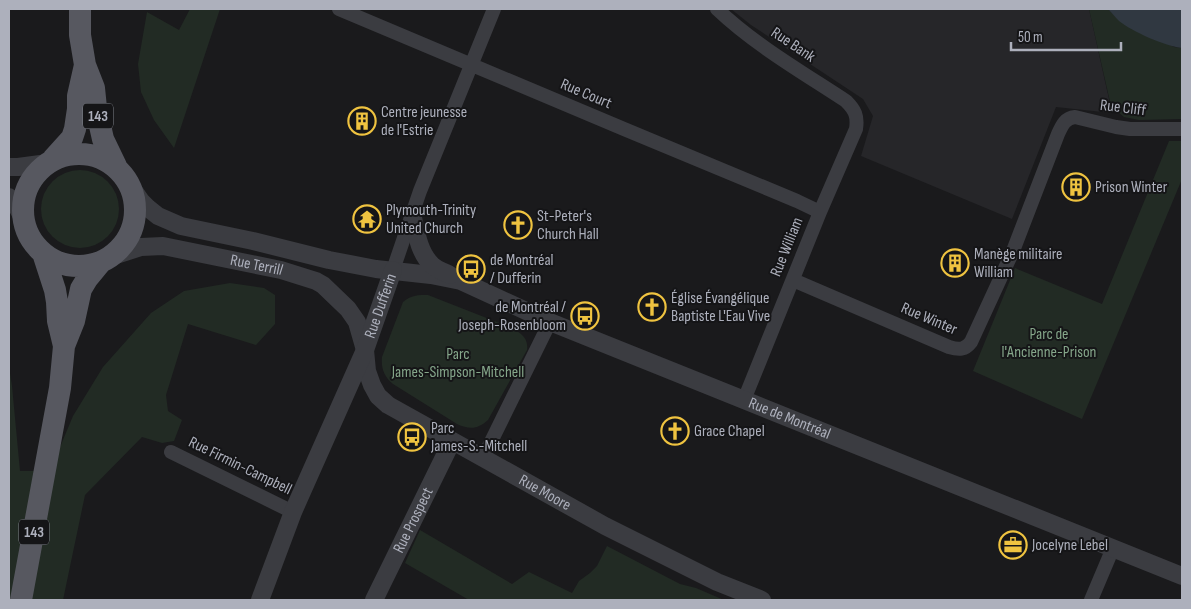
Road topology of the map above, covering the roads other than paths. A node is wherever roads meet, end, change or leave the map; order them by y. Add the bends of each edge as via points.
1 (80, 9) edge
2 (339, 9) edge
3 (494, 9) edge
4 (717, 9) edge
5 (85, 65) junction
6 (472, 65) junction
7 (852, 107) joint
8 (1063, 124) joint
9 (1182, 129) edge
10 (50, 161) junction
11 (116, 166) junction
12 (9, 167) edge
13 (130, 184) junction
14 (9, 197) edge
15 (820, 212) junction
16 (412, 213) junction
17 (24, 220) junction
18 (43, 253) junction
19 (106, 259) junction
20 (394, 270) junction
21 (793, 280) junction
22 (461, 281) junction
23 (550, 322) junction
24 (64, 346) junction
25 (365, 350) junction
26 (744, 400) junction
27 (452, 441) junction
28 (171, 452) dead end
29 (484, 458) junction
30 (293, 512) junction
31 (1113, 548) junction
32 (1182, 576) edge
33 (22, 600) edge
34 (260, 600) edge
35 (374, 600) edge
36 (762, 600) edge
37 (1092, 600) edge

1 - 5 main road, 143
2 - 6 street, Rue Court
3 - 6 street, Rue Dufferin
4 - 7 street, Rue Bank via 754,40
5 - 10 main road, 143 via 75,130 72,138
5 - 11 main road, 143 via 94,88 103,139
6 - 15 street, Rue Court
6 - 16 street, Rue Dufferin
7 - 15 street, Rue William via 858,121 856,129
8 - 9 street, Rue Cliff via 1075,117 1116,128
8 - 21 street, Rue Winter via 1013,251 967,347 956,349
10 - 11 main road, 143 via 69,154 86,153
10 - 12 street
10 - 17 main road, 143 via 30,182 25,194
11 - 13 main road, 143
13 - 19 main road, 143 via 135,197 134,224 121,248
13 - 20 street, Rue Terrill via 148,208 181,226 329,260
14 - 17 street
15 - 21 street, Rue William
16 - 20 street, Rue Dufferin
16 - 22 street via 422,252 432,265
17 - 18 main road, 143 via 34,243
18 - 19 main road, 143 via 53,260 77,266
18 - 24 main road, 143 via 55,290
19 - 24 main road, 143 via 86,280
19 - 25 street, Rue Terrill via 141,247 163,246 281,270 316,281 348,309 357,322
20 - 22 street, Rue de Montréal
20 - 25 street, Rue Dufferin
21 - 26 street, Rue William
22 - 23 street, Rue de Montréal
23 - 26 street, Rue de Montréal
23 - 29 street
24 - 33 main road, 143 via 60,388
25 - 27 street, Rue Moore via 367,371 378,396
25 - 30 street, Rue Dufferin
26 - 31 street, Rue de Montréal
27 - 29 street, Rue Moore
27 - 35 street, Rue Prospect
28 - 30 street, Rue Firmin-Campbell
29 - 36 street, Rue Moore via 605,526 717,582
30 - 34 street, Rue Dufferin
31 - 32 street, Rue de Montréal
31 - 37 street

